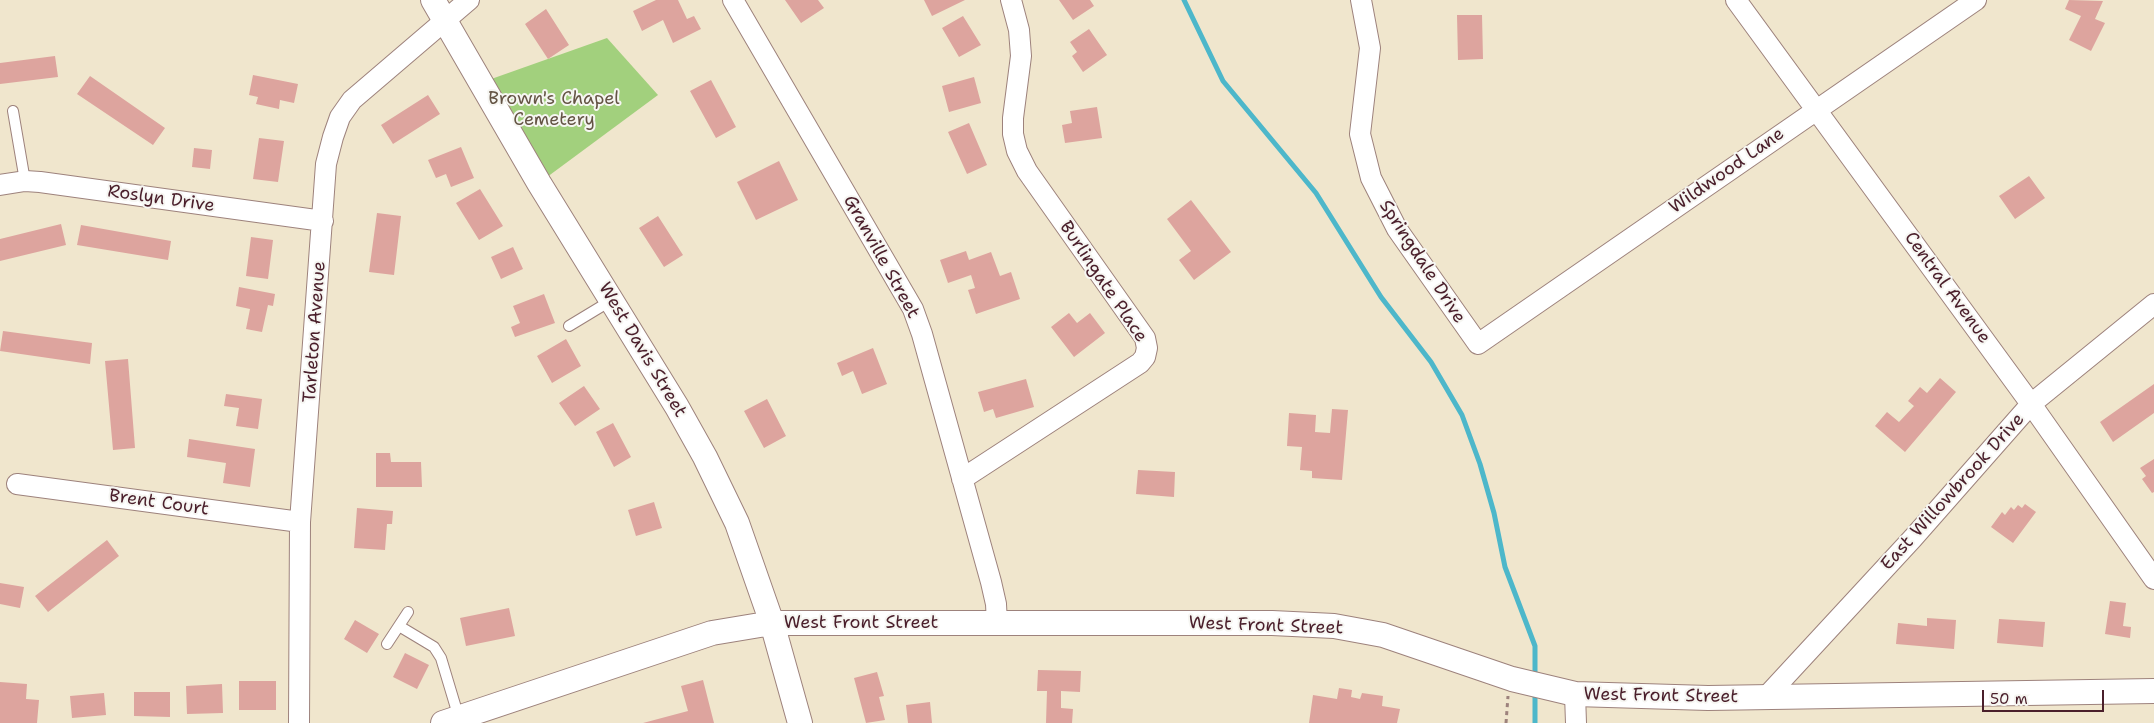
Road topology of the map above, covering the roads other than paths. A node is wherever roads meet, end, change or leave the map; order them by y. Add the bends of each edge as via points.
1 (433, 0) edge
2 (469, 0) edge
3 (733, 0) edge
4 (1011, 0) edge
5 (1361, 0) edge
6 (1736, 0) edge
7 (1976, 0) edge
8 (446, 20) junction
9 (1817, 109) junction
10 (13, 111) dead end
11 (25, 181) junction
12 (0, 185) edge
13 (323, 221) junction
14 (612, 300) junction
15 (2154, 304) edge
16 (569, 326) dead end
17 (1478, 344) joint
18 (2031, 404) junction
19 (962, 479) junction
20 (17, 484) dead end
21 (300, 522) junction
22 (2154, 579) edge
23 (408, 612) dead end
24 (772, 623) junction
25 (997, 624) junction
26 (399, 626) junction
27 (387, 644) dead end
28 (2154, 691) edge
29 (1565, 692) junction
30 (1766, 697) junction
31 (451, 720) edge
32 (299, 723) edge
33 (800, 723) edge
34 (1576, 723) edge

1 - 8 street, West Davis Street
2 - 8 street, Tarleton Avenue
3 - 19 street, Granville Street via 913,309
4 - 19 street, Burlingate Place via 1021,56 1013,118 1018,151 1028,171 1145,338 1147,348 1140,363
5 - 17 street, Springdale Drive via 1370,48 1360,134 1371,178 1397,229
6 - 9 street, Central Avenue
7 - 9 street, Wildwood Lane
8 - 13 street, Tarleton Avenue via 352,100 340,117 326,164
8 - 14 street, West Davis Street via 485,92
9 - 17 street, Wildwood Lane
9 - 18 street, Central Avenue
10 - 11 lane
11 - 12 street, Roslyn Drive
11 - 13 street, Roslyn Drive
13 - 21 street, Tarleton Avenue
14 - 16 lane
14 - 24 street, West Davis Street via 704,457 736,523
15 - 18 street, East Willowbrook Drive
18 - 22 street, Central Avenue
18 - 30 street, East Willowbrook Drive via 1914,538
19 - 25 street, Granville Street via 991,582
20 - 21 street, Brent Court
21 - 32 street, Tarleton Avenue
23 - 26 lane
24 - 25 street, West Front Street
24 - 31 street, West Front Street via 712,633
24 - 33 street, West Davis Street
25 - 29 street, West Front Street via 1272,623 1334,626 1384,635 1513,687
26 - 27 lane
26 - 31 lane via 434,647 442,658
28 - 30 street, West Front Street
29 - 30 street, West Front Street
29 - 34 street

